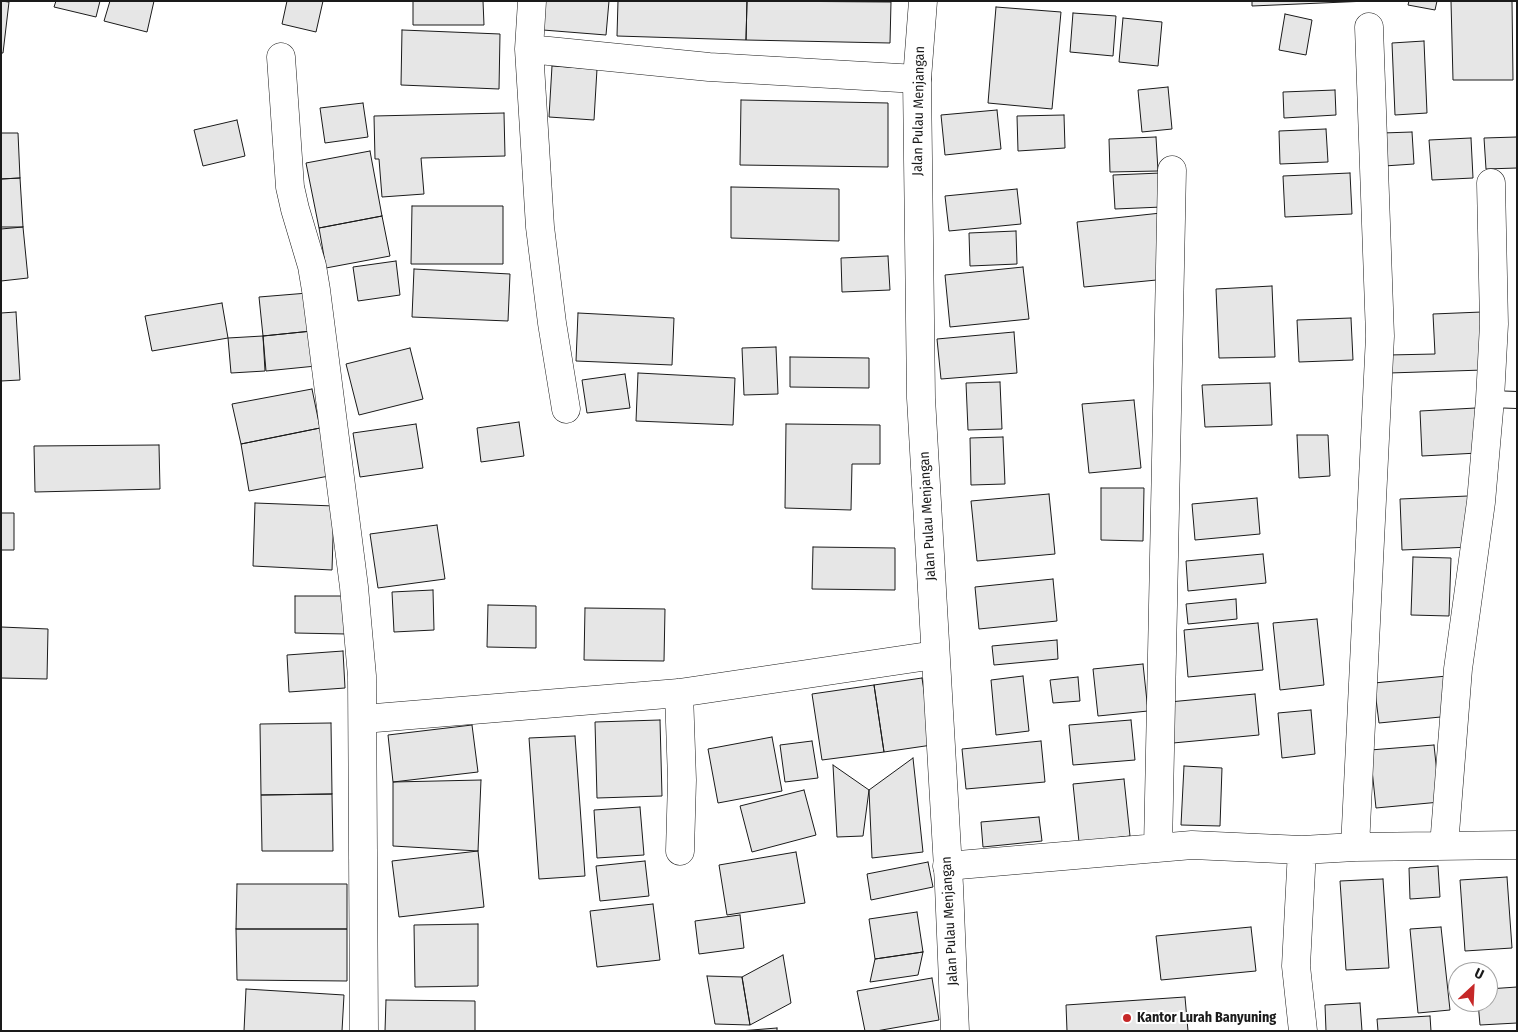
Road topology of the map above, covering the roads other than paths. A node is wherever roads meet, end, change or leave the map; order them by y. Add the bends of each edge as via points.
1 (532, 1) edge
2 (923, 1) edge
3 (1369, 27) dead end
4 (529, 49) junction
5 (280, 57) dead end
6 (917, 79) junction
7 (1172, 170) dead end
8 (1491, 183) dead end
9 (1490, 399) junction
10 (1517, 400) edge
11 (566, 409) dead end
12 (935, 655) junction
13 (679, 692) junction
14 (363, 719) junction
15 (1517, 845) edge
16 (1444, 846) junction
17 (1158, 847) junction
18 (1355, 847) junction
19 (1302, 850) junction
20 (680, 851) dead end
21 (947, 866) junction
22 (364, 1031) edge
23 (954, 1031) edge
24 (1303, 1031) edge

1 - 4 street
2 - 6 street, Jalan Pulau Menjangan
3 - 18 street via 1380,336
4 - 6 street via 709,67
4 - 11 street via 540,227
5 - 14 street via 290,187 312,266 354,587
6 - 12 street, Jalan Pulau Menjangan via 921,398
7 - 17 street
8 - 9 street via 1494,324
9 - 10 lane
9 - 16 street via 1481,502 1458,669
12 - 13 street
12 - 21 street, Jalan Pulau Menjangan
13 - 14 street
13 - 20 street
14 - 22 street
15 - 16 street
16 - 18 street
17 - 19 street via 1192,845
17 - 21 street
18 - 19 street
19 - 24 street via 1296,966
21 - 23 street, Jalan Pulau Menjangan

